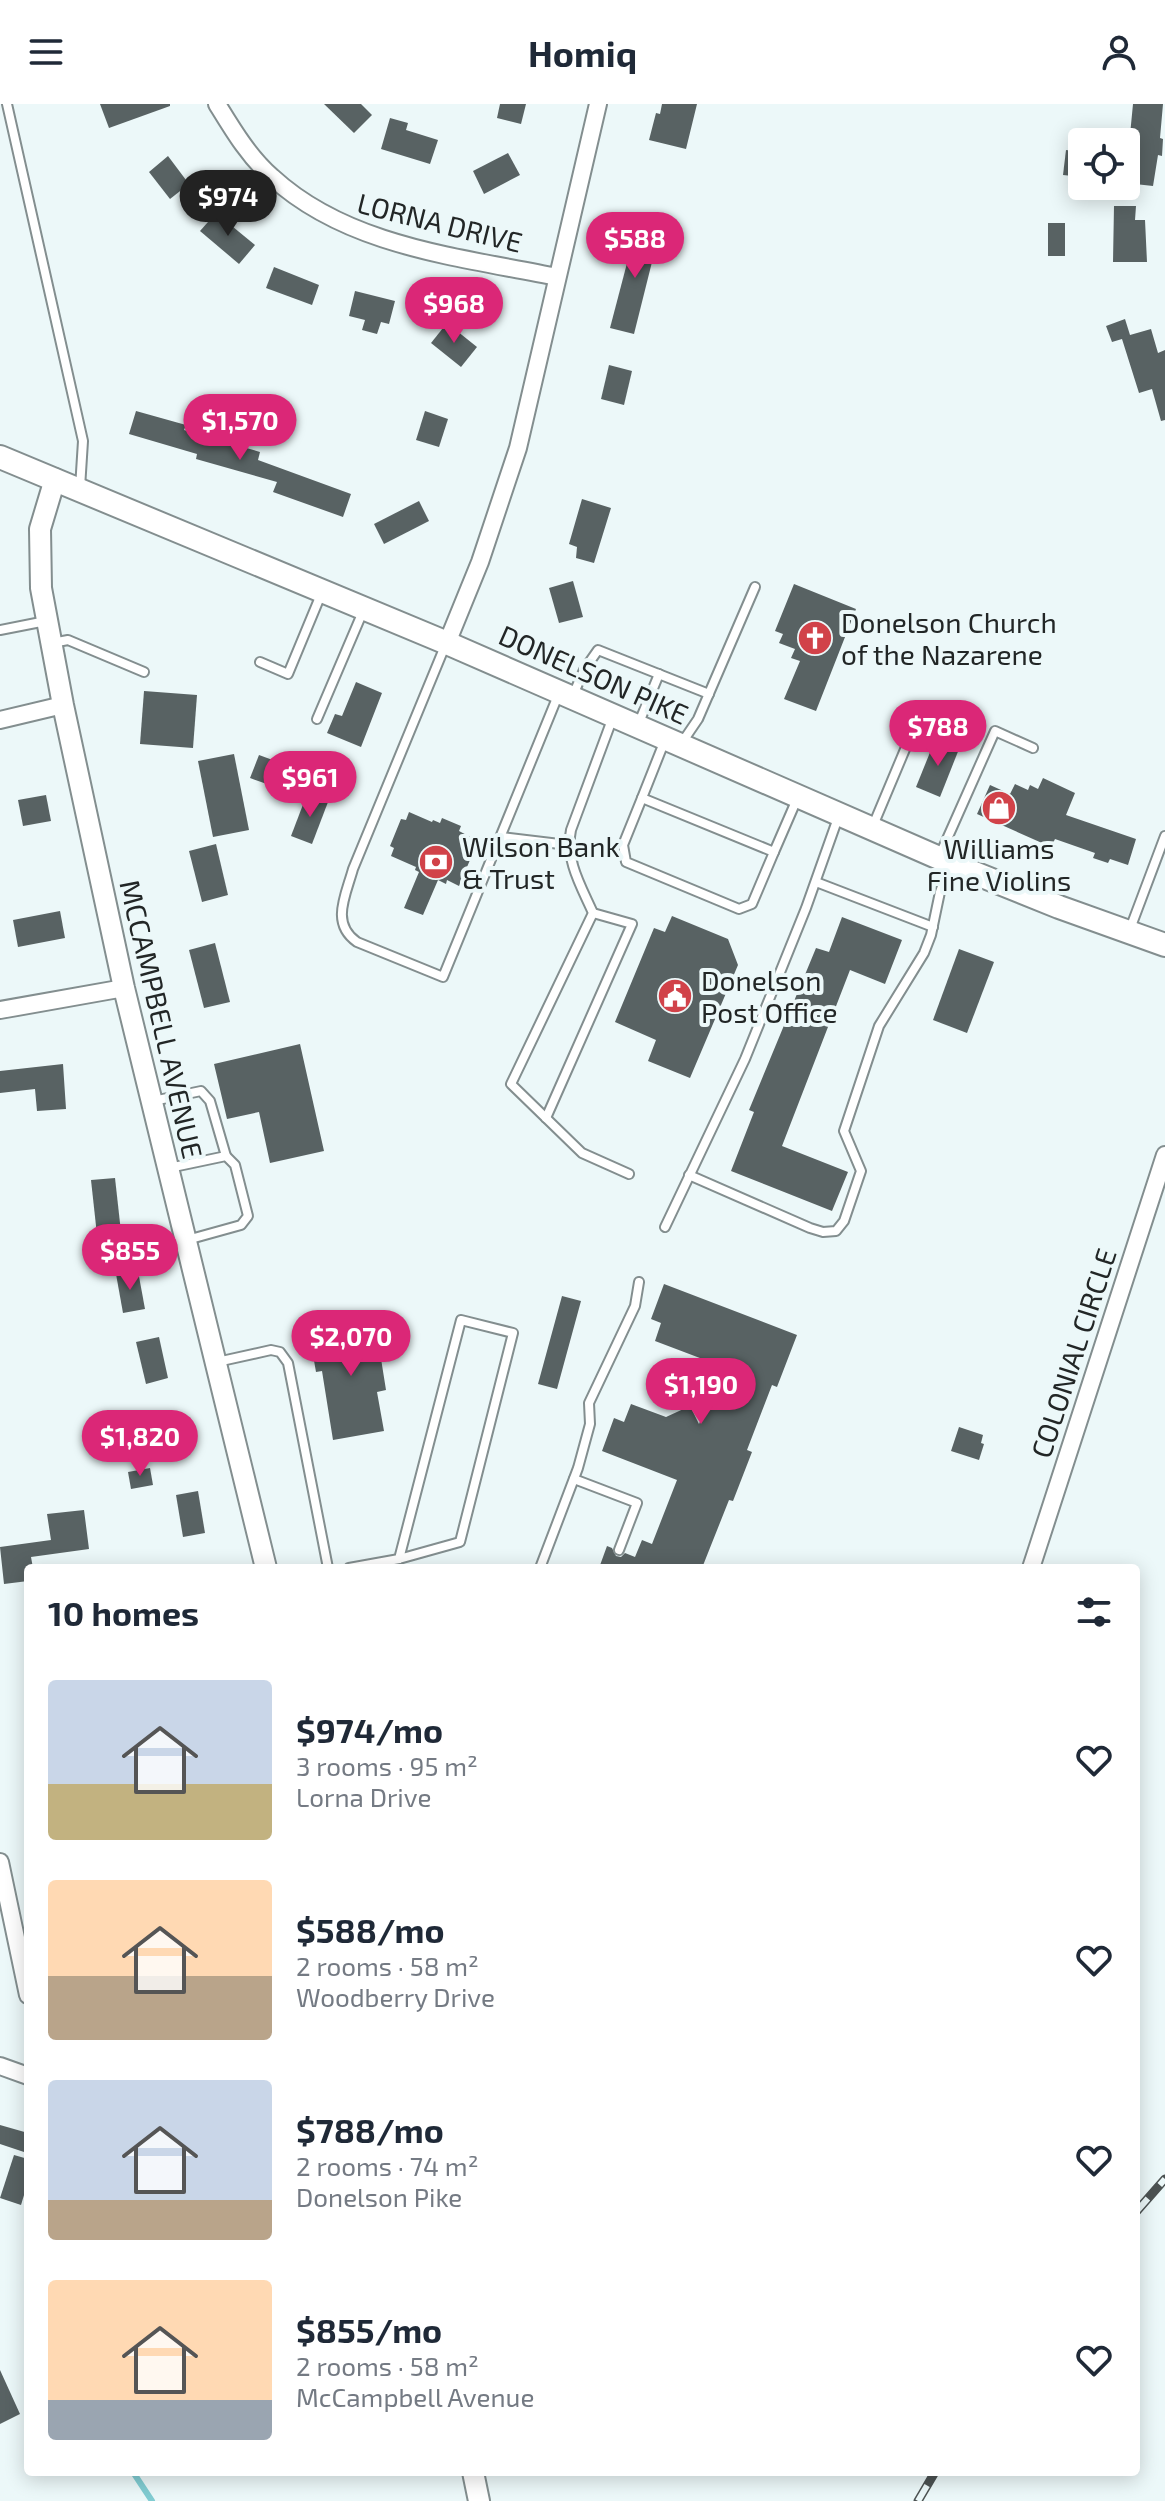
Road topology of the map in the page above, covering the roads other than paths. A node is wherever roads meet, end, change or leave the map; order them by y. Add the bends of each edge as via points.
1 (7, 104) edge
2 (217, 104) edge
3 (598, 104) edge
4 (557, 277) junction
5 (0, 457) edge
6 (55, 479) junction
7 (80, 489) junction
8 (755, 587) dead end
9 (323, 591) junction
10 (364, 608) junction
11 (47, 620) junction
12 (0, 630) edge
13 (51, 643) junction
14 (447, 643) junction
15 (260, 662) dead end
16 (144, 672) dead end
17 (659, 674) junction
18 (709, 694) junction
19 (566, 695) junction
20 (63, 705) junction
21 (614, 716) junction
22 (317, 719) dead end
23 (0, 720) edge
24 (637, 726) junction
25 (951, 729) dead end
26 (673, 742) junction
27 (1033, 748) dead end
28 (797, 797) junction
29 (642, 798) junction
30 (839, 815) junction
31 (871, 829) junction
32 (1165, 836) edge
33 (502, 837) junction
34 (568, 845) junction
35 (774, 852) junction
36 (944, 861) junction
37 (816, 882) junction
38 (593, 913) junction
39 (933, 927) junction
40 (1129, 931) junction
41 (1165, 945) edge
42 (124, 988) junction
43 (0, 1010) edge
44 (152, 1101) junction
45 (546, 1118) junction
46 (1165, 1155) edge
47 (226, 1156) junction
48 (168, 1168) junction
49 (629, 1174) dead end
50 (689, 1175) junction
51 (665, 1227) dead end
52 (186, 1240) junction
53 (639, 1282) dead end
54 (216, 1362) junction
55 (574, 1479) junction
56 (619, 1550) dead end
57 (399, 1559) junction
58 (265, 1564) edge
59 (327, 1564) edge
60 (371, 1564) edge
61 (542, 1564) edge
62 (1032, 1564) edge
63 (0, 1862) edge
64 (24, 1976) edge
65 (0, 2066) edge
66 (24, 2075) edge
67 (474, 2476) edge
68 (479, 2501) edge

1 - 7 lane via 83,441
2 - 4 street, LORNA DRIVE via 272,177 334,221 400,243
3 - 4 street
4 - 14 street via 518,448
5 - 6 main road, DONELSON PIKE
6 - 7 main road, DONELSON PIKE
6 - 11 street, MCCAMPBELL AVENUE via 40,529
7 - 9 main road, DONELSON PIKE
8 - 18 lane
9 - 10 main road, DONELSON PIKE
9 - 15 lane via 288,674
10 - 14 main road, DONELSON PIKE
10 - 22 lane
11 - 12 lane
11 - 13 street, MCCAMPBELL AVENUE
13 - 16 lane via 68,640
13 - 20 street, MCCAMPBELL AVENUE
14 - 19 main road, DONELSON PIKE
14 - 33 lane via 353,869 342,910 347,935 443,977
17 - 18 lane
17 - 19 lane via 598,650
17 - 24 lane
18 - 26 lane via 698,719
19 - 21 main road, DONELSON PIKE
19 - 33 lane
20 - 23 street
20 - 42 street, MCCAMPBELL AVENUE
21 - 24 main road, DONELSON PIKE
21 - 34 lane
24 - 26 main road, DONELSON PIKE
25 - 31 lane via 919,716
26 - 28 main road, DONELSON PIKE
26 - 29 lane
27 - 36 lane via 995,731
28 - 30 main road, DONELSON PIKE
28 - 35 lane
29 - 35 lane
29 - 35 lane via 623,845 626,862 739,909 752,904
30 - 31 main road, DONELSON PIKE
30 - 37 lane
31 - 36 main road, DONELSON PIKE
32 - 40 lane
33 - 34 lane
34 - 38 lane
36 - 39 lane
36 - 40 main road, DONELSON PIKE
37 - 39 lane
37 - 50 lane via 745,1059
38 - 45 lane via 511,1084
38 - 45 lane via 632,924
39 - 50 lane via 924,953 879,1026 844,1131 861,1171 836,1231 810,1228
40 - 41 main road, DONELSON PIKE
42 - 43 street
42 - 44 street, MCCAMPBELL AVENUE
44 - 47 lane via 201,1091 210,1101
44 - 48 street, MCCAMPBELL AVENUE
45 - 49 lane via 582,1153
46 - 62 street, COLONIAL CIRCLE
47 - 48 lane
47 - 52 lane via 235,1165 248,1216 241,1225
48 - 52 street, MCCAMPBELL AVENUE
50 - 51 lane
52 - 54 street, MCCAMPBELL AVENUE
53 - 55 lane via 635,1306 589,1403 590,1424
54 - 58 street, MCCAMPBELL AVENUE
54 - 59 lane via 271,1350 288,1363
55 - 56 lane via 637,1503
55 - 61 lane
57 - 57 lane via 460,1542 513,1333 461,1320
57 - 60 lane
63 - 64 street
65 - 66 street
67 - 68 street

